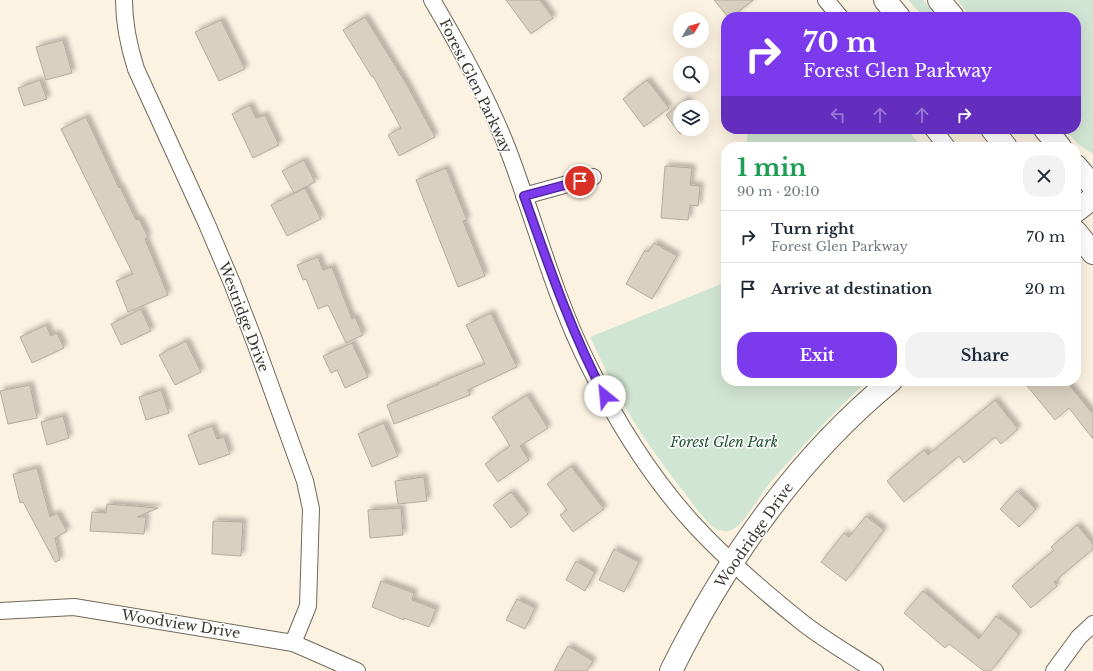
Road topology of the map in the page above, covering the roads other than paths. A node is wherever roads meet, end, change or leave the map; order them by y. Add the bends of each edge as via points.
1 (124, 0) edge
2 (432, 0) edge
3 (826, 0) edge
4 (885, 0) edge
5 (939, 0) edge
6 (836, 12) edge
7 (895, 12) edge
8 (949, 12) edge
9 (936, 134) edge
10 (996, 134) edge
11 (1049, 134) edge
12 (943, 142) edge
13 (1002, 142) edge
14 (1056, 142) edge
15 (1081, 172) edge
16 (593, 177) dead end
17 (1093, 186) edge
18 (524, 196) junction
19 (1093, 198) edge
20 (1081, 206) edge
21 (884, 386) edge
22 (732, 563) junction
23 (0, 611) edge
24 (1093, 624) edge
25 (293, 643) junction
26 (357, 671) edge
27 (671, 671) edge
28 (875, 671) edge
29 (1054, 671) edge

1 - 25 street, Westridge Drive via 126,30 136,69 232,282 305,481 311,509 308,606
2 - 18 street, Forest Glen Parkway via 481,91 509,153
3 - 6 street
4 - 7 street
5 - 8 street
9 - 12 street
10 - 13 street
11 - 14 street
15 - 17 street
16 - 18 street
18 - 22 street, Forest Glen Parkway via 577,339 624,429 673,500
19 - 20 street
21 - 22 street, Woodridge Drive via 856,411 799,473 753,531
22 - 27 street, Woodridge Drive via 699,617
22 - 28 street, Forest Glen Parkway via 804,624
23 - 25 street, Woodview Drive via 74,607
24 - 29 street via 1079,637
25 - 26 street, Woodview Drive

